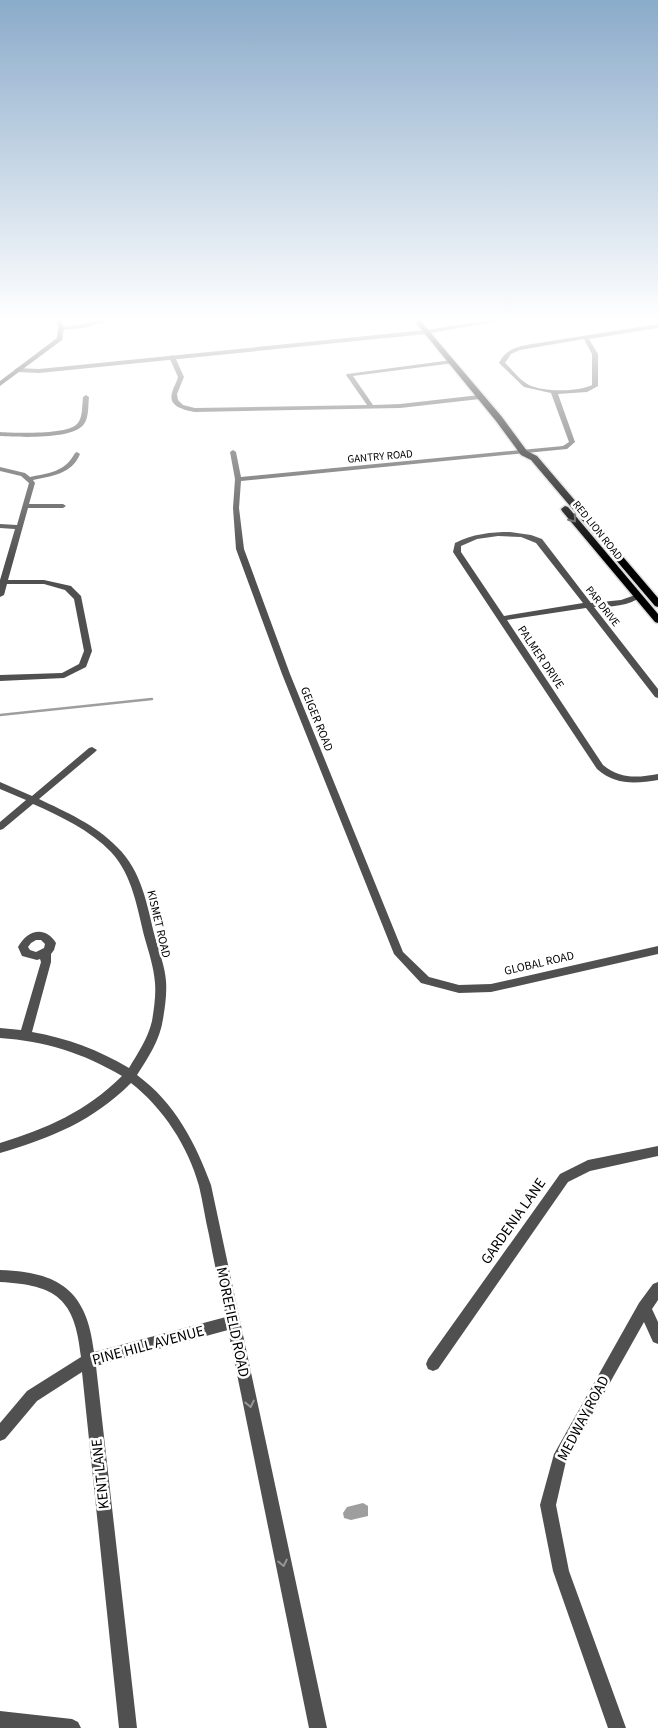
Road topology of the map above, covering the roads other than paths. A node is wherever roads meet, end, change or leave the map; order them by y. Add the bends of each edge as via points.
1 (86, 399) edge
2 (175, 399) edge
3 (365, 399) edge
4 (462, 399) edge
5 (481, 399) edge
6 (556, 399) edge
7 (371, 407) junction
8 (0, 434) edge
9 (233, 452) dead end
10 (524, 453) junction
11 (77, 454) dead end
12 (0, 469) edge
13 (30, 479) junction
14 (238, 479) junction
15 (26, 506) junction
16 (63, 506) dead end
17 (0, 526) edge
18 (19, 526) junction
19 (527, 535) joint
20 (3, 582) edge
21 (0, 595) edge
22 (650, 595) junction
23 (638, 596) junction
24 (658, 604) edge
25 (588, 605) junction
26 (500, 619) junction
27 (658, 620) edge
28 (0, 678) edge
29 (658, 695) edge
30 (92, 750) dead end
31 (658, 777) edge
32 (0, 785) edge
33 (32, 800) junction
34 (0, 827) edge
35 (658, 950) edge
36 (45, 953) dead end
37 (425, 980) joint
38 (0, 1034) edge
39 (26, 1034) junction
40 (131, 1076) junction
41 (0, 1148) edge
42 (658, 1151) edge
43 (0, 1276) edge
44 (658, 1288) edge
45 (644, 1308) junction
46 (232, 1322) junction
47 (658, 1337) edge
48 (87, 1361) junction
49 (432, 1364) dead end
50 (0, 1434) edge
51 (0, 1720) edge
52 (72, 1728) edge
53 (128, 1728) edge
54 (318, 1728) edge
55 (617, 1728) edge

1 - 8 street via 82,424 77,428 57,433
2 - 7 street via 180,406 203,411
3 - 7 street
4 - 7 street
5 - 10 main road, RED LION ROAD
6 - 10 street, GANTRY ROAD via 572,442 565,448
9 - 14 street, GEIGER ROAD
10 - 14 street, GANTRY ROAD
10 - 22 main road, RED LION ROAD via 534,458
10 -> 23 main road, RED LION ROAD via 524,459
11 - 13 street via 69,467
12 - 13 street
13 - 15 street via 32,483
14 - 37 street, GEIGER ROAD via 236,508 240,549 283,666 399,954
15 - 16 street
15 - 18 street
17 - 18 street
18 - 20 street
19 - 25 street, PAR DRIVE via 539,541
19 - 26 street, PALMER DRIVE via 514,533 470,538 458,545 456,552
20 - 21 street
20 - 28 street via 68,588 78,598 88,651 86,660 76,670 52,677
22 - 23 street
22 - 24 main road, RED LION ROAD
23 - 25 street via 633,600
23 - 27 main road, RED LION ROAD
25 - 26 street
25 - 29 street, PAR DRIVE
26 - 31 street, PALMER DRIVE via 600,766 615,777 630,782
30 - 33 street
32 - 33 street, KISMET ROAD
33 - 34 street
33 - 40 street, KISMET ROAD via 104,840 123,860 141,892 161,987 157,1026 148,1050
35 - 37 street, GLOBAL ROAD via 491,988 459,989
36 - 39 street via 46,962
38 - 39 street, MOREFIELD ROAD
39 - 40 street, MOREFIELD ROAD via 82,1049
40 - 41 street, KISMET ROAD via 96,1108 37,1138
40 - 46 street, MOREFIELD ROAD via 160,1102 190,1147 205,1185
42 - 49 street, GARDENIA LANE via 588,1166 564,1178
43 - 48 street, KENT LANE via 37,1280 57,1287 80,1315
44 - 45 street, MEDWAY ROAD
45 - 47 street
45 - 55 street, MEDWAY ROAD via 559,1459 548,1505 561,1571
46 - 48 street, PINE HILL AVENUE
46 -> 54 street, MOREFIELD ROAD
48 - 50 street, PINE HILL AVENUE via 32,1396
48 - 53 street, KENT LANE
51 - 52 street

